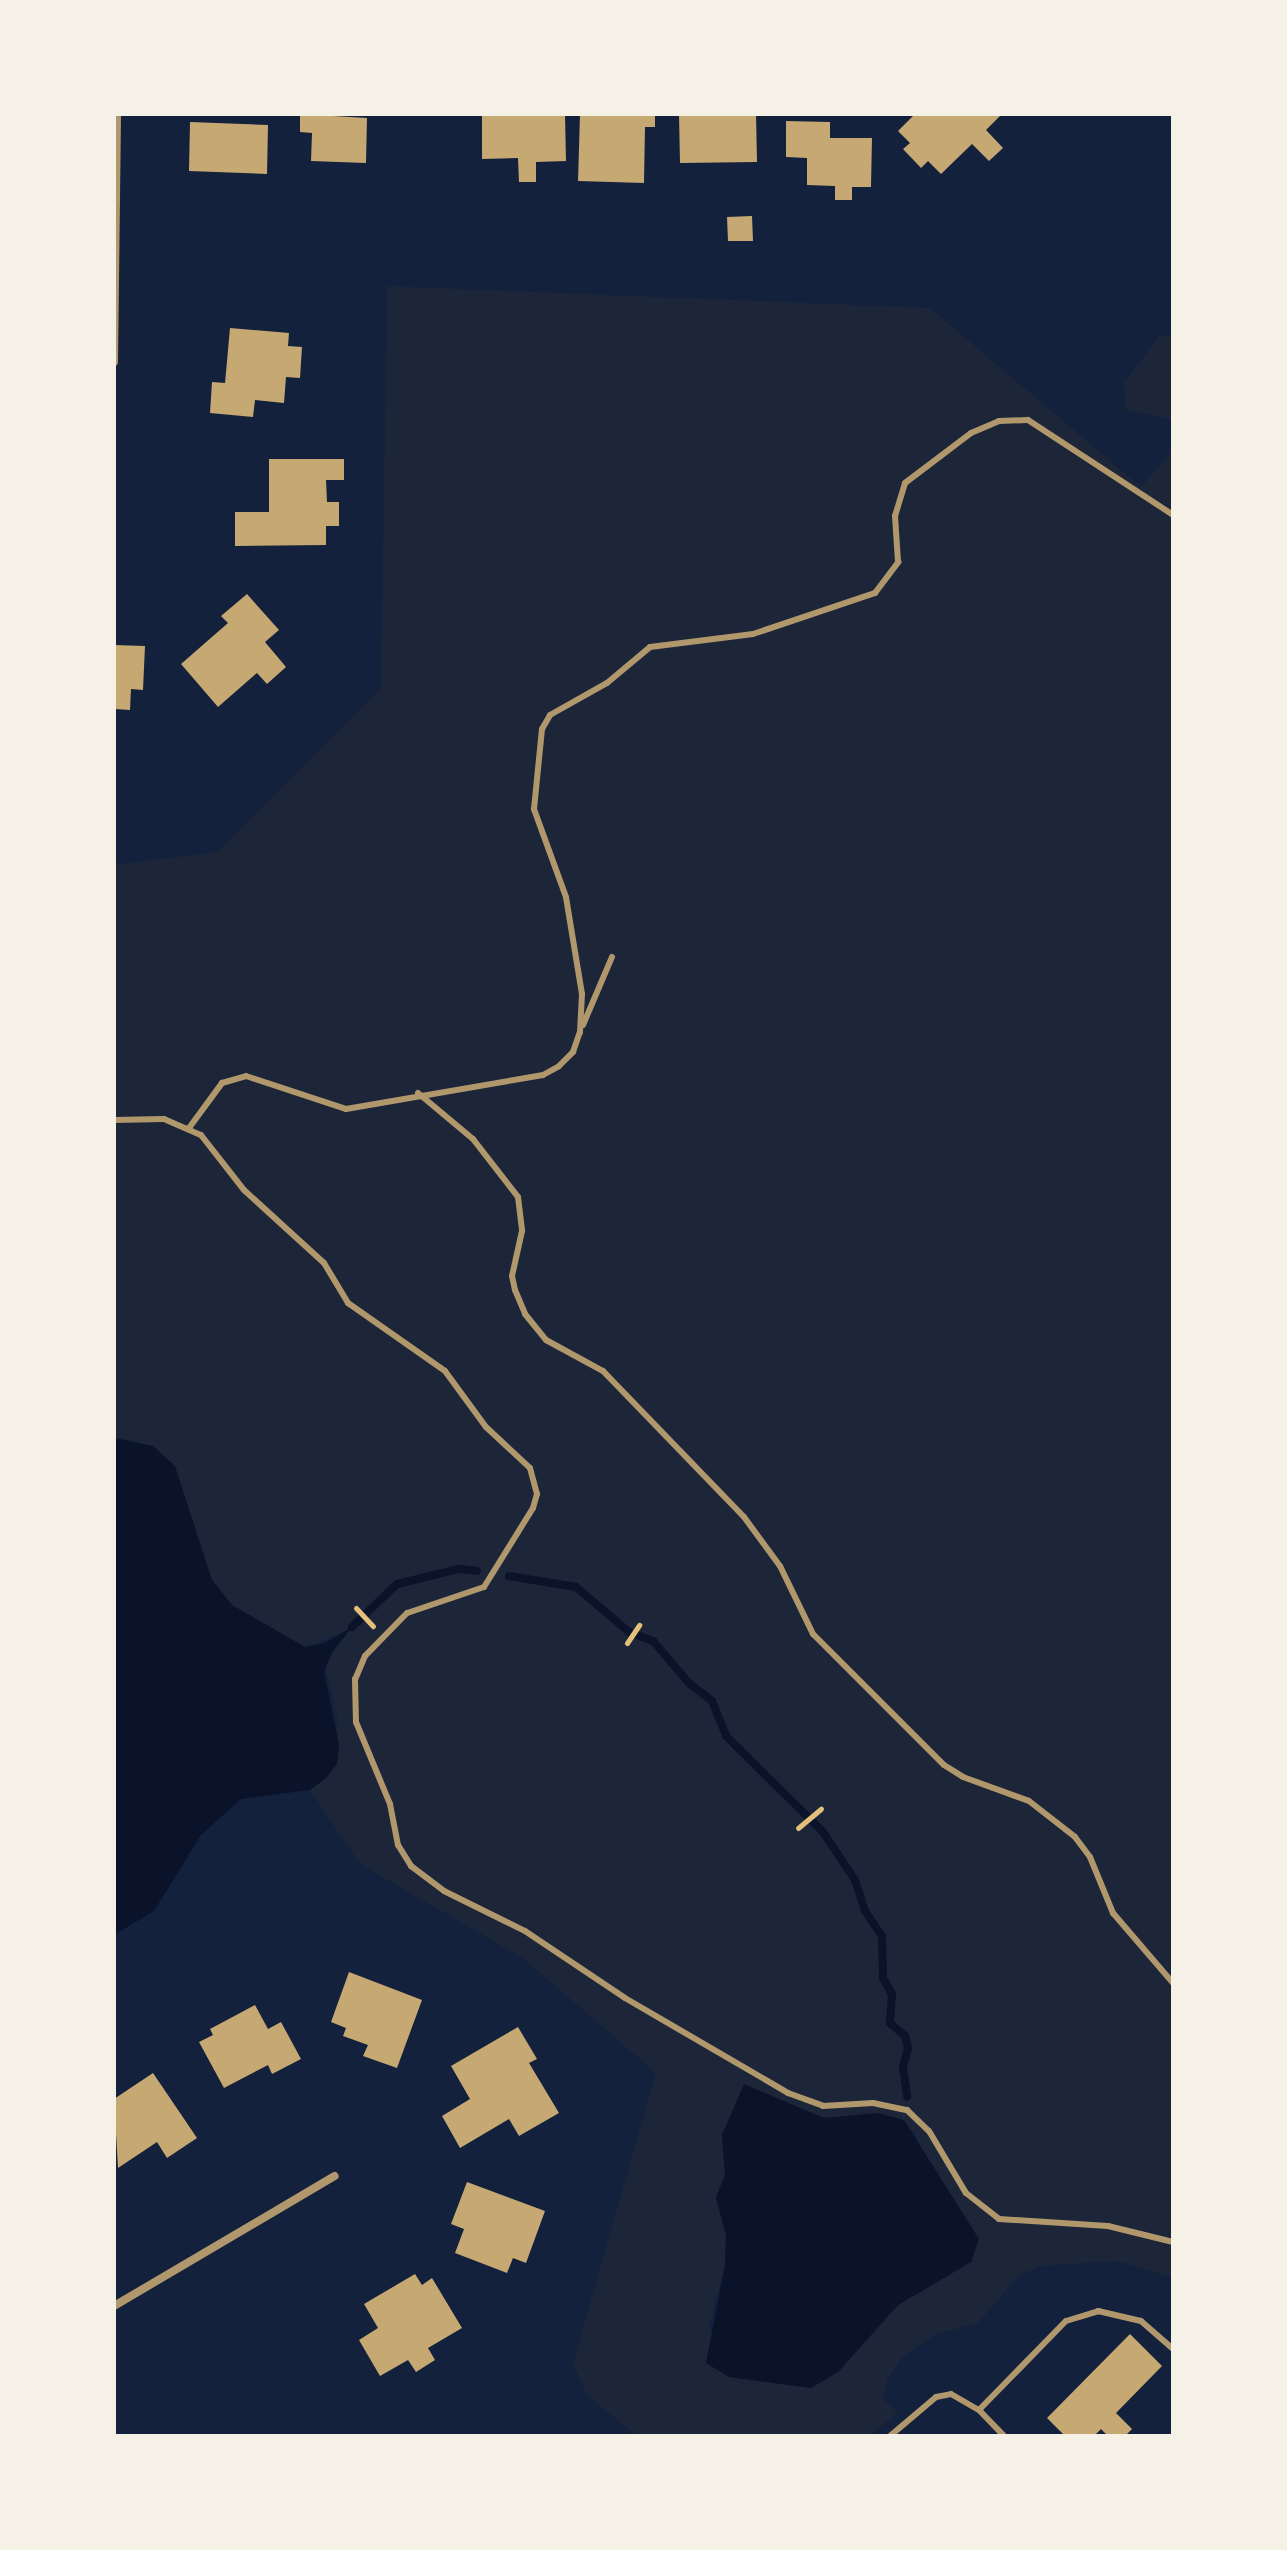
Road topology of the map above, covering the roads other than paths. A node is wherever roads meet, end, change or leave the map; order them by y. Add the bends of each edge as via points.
1 (117, 114) edge
2 (114, 362) edge
3 (1173, 515) edge
4 (612, 957) dead end
5 (580, 1032) junction
6 (418, 1093) junction
7 (114, 1120) edge
8 (189, 1128) junction
9 (1173, 1983) edge
10 (335, 2176) dead end
11 (1173, 2242) edge
12 (114, 2306) edge
13 (1173, 2349) edge
14 (979, 2410) junction
15 (890, 2436) edge
16 (1004, 2436) edge

1 - 2 street
3 - 5 lane via 1028,420 978,428 905,483 895,516 898,562 875,593 753,634 650,647 607,683 562,703 542,729 534,809 558,871 575,942 582,994
4 - 5 lane
5 - 6 lane via 573,1052 543,1075
6 - 8 lane via 346,1109 246,1076 222,1083
6 - 9 lane via 473,1139 518,1197 522,1231 512,1276 525,1314 539,1332 563,1352 603,1371 734,1506 780,1566 813,1634 944,1765 1029,1801 1075,1837 1090,1857 1113,1913
7 - 8 lane via 164,1119
8 - 11 lane via 212,1145 244,1190 324,1263 357,1312 445,1371 486,1427 530,1468 535,1481 533,1508 484,1587 407,1613 365,1656 355,1679 356,1722 390,1804 398,1845 411,1866 444,1891 525,1931 625,1998 788,2093 823,2106 885,2104 907,2110 929,2131 966,2193 999,2219 1108,2226
10 - 12 street
13 - 14 lane via 1141,2321 1121,2313 1098,2311 1066,2321
14 - 15 lane via 951,2394 936,2397
14 - 16 lane

